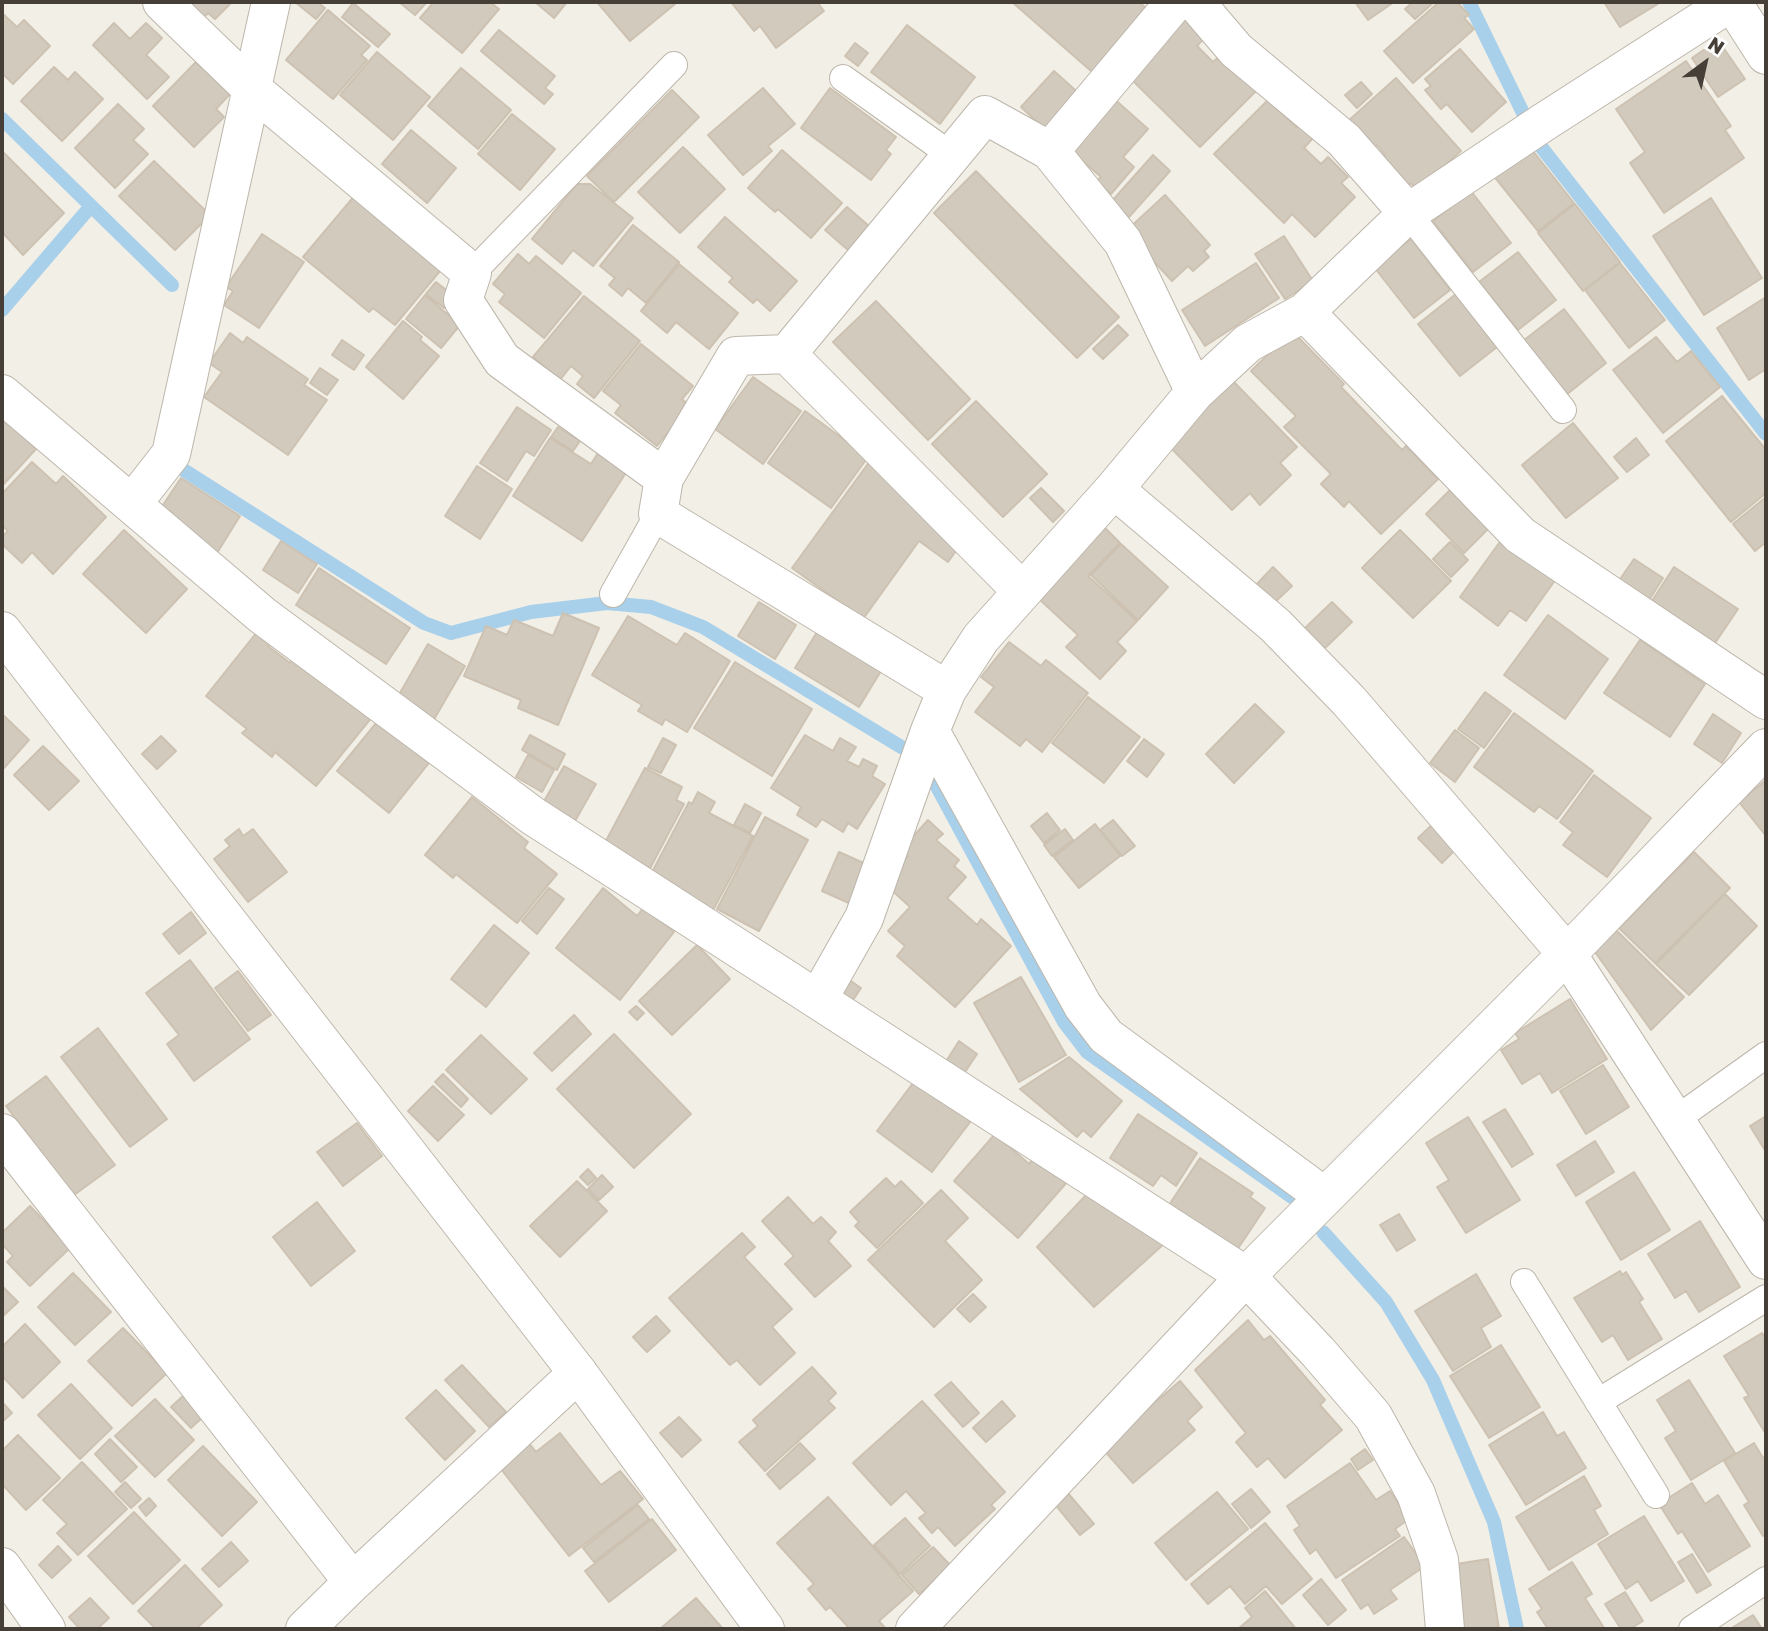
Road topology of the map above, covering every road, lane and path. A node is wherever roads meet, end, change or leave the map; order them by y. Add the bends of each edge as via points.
1 (162, 2) edge
2 (271, 2) edge
3 (1175, 2) edge
4 (1195, 2) edge
5 (1731, 2) edge
6 (1766, 55) edge
7 (674, 65) dead end
8 (843, 78) dead end
9 (252, 89) junction
10 (1049, 151) junction
11 (951, 155) junction
12 (1408, 214) junction
13 (472, 272) junction
14 (1305, 312) junction
15 (787, 354) junction
16 (1195, 392) junction
17 (2, 394) edge
18 (1563, 410) dead end
19 (1114, 489) junction
20 (661, 496) junction
21 (132, 504) junction
22 (1022, 591) junction
23 (613, 594) dead end
24 (2, 632) edge
25 (947, 690) junction
26 (1766, 700) edge
27 (930, 732) junction
28 (1766, 748) edge
29 (1567, 954) junction
30 (818, 999) junction
31 (1766, 1055) edge
32 (1675, 1119) junction
33 (2, 1133) edge
34 (1325, 1197) junction
35 (1766, 1260) edge
36 (1246, 1276) junction
37 (1524, 1282) dead end
38 (1766, 1298) edge
39 (578, 1373) junction
40 (1598, 1402) junction
41 (1656, 1495) dead end
42 (2, 1566) edge
43 (1766, 1580) edge
44 (353, 1582) junction
45 (46, 1629) edge
46 (305, 1629) edge
47 (765, 1629) edge
48 (915, 1629) edge
49 (1445, 1629) edge
50 (1692, 1629) edge

1 - 9 street
2 - 9 street
3 - 10 street
4 - 12 street via 1236,50 1344,139
5 - 6 street
5 - 12 street
7 - 13 lane
8 - 11 lane
9 - 13 street
9 - 21 street via 171,454
10 - 11 street via 985,116
10 - 16 street via 1124,242
11 - 15 street
12 - 14 street
12 - 18 lane
13 - 20 street via 463,300 502,360
14 - 16 street via 1248,343
14 - 26 street via 1520,535
15 - 20 street via 736,356
15 - 22 street
16 - 19 street
17 - 21 street
19 - 22 street
19 - 29 street via 1284,635 1349,701
20 - 23 lane
20 - 25 street
21 - 30 street via 262,615 533,816
22 - 25 street via 981,638
24 - 39 street
25 - 27 street
27 - 30 street via 864,918
27 - 34 street via 1083,1006 1106,1036
28 - 29 street
29 - 32 street
29 - 34 street
30 - 36 street
31 - 32 lane
32 - 35 street
33 - 44 street
34 - 36 street
36 - 48 street
36 - 49 street via 1374,1416 1416,1494 1439,1560
37 - 40 lane
38 - 40 lane
39 - 44 street
39 - 47 street
40 - 41 lane
42 - 45 street
43 - 50 lane
44 - 46 street

